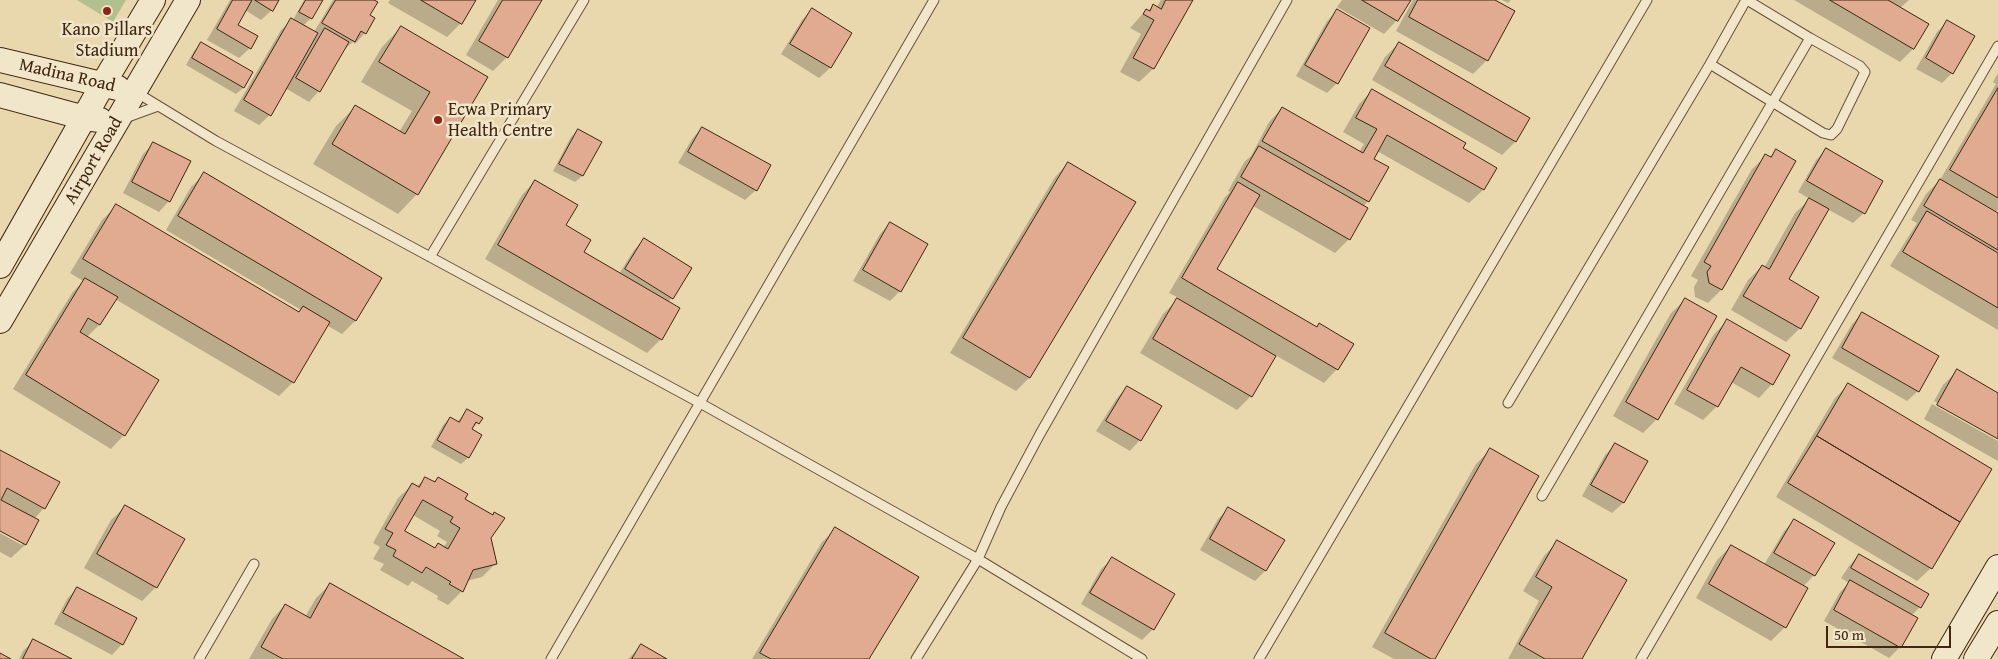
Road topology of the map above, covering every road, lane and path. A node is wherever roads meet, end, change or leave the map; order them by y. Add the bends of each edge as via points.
1 (153, 0) edge
2 (188, 0) edge
3 (584, 0) edge
4 (934, 0) edge
5 (1287, 0) edge
6 (1647, 0) edge
7 (1746, 0) edge
8 (1810, 38) junction
9 (1998, 46) edge
10 (0, 60) edge
11 (1710, 64) junction
12 (103, 84) junction
13 (134, 91) junction
14 (0, 95) edge
15 (1773, 101) junction
16 (158, 106) junction
17 (85, 118) junction
18 (117, 121) junction
19 (430, 257) junction
20 (0, 266) edge
21 (0, 321) edge
22 (700, 403) junction
23 (1508, 403) dead end
24 (1542, 496) dead end
25 (978, 559) junction
26 (254, 564) dead end
27 (1998, 567) edge
28 (1998, 623) edge
29 (199, 659) edge
30 (551, 659) edge
31 (916, 659) edge
32 (1142, 659) edge
33 (1259, 659) edge
34 (1641, 659) edge
35 (1944, 659) edge
36 (1976, 659) edge

1 - 12 main road, Airport Road
2 - 13 main road, Airport Road
3 - 19 lane
4 - 22 lane
5 - 25 lane via 1040,434
6 - 33 lane
7 - 8 lane
7 - 11 lane
8 - 15 lane
8 - 15 lane via 1865,72 1837,129 1830,135 1823,133
9 - 34 lane
10 - 12 main road, Madina Road
11 - 15 lane
11 - 23 lane
12 - 13 main road, Madina Road
12 - 17 main road, Airport Road
13 - 16 lane
13 - 18 main road, Airport Road
14 - 17 main road, Madina Road
15 - 24 lane
16 - 18 lane
16 - 19 lane
17 - 18 main road, Madina Road
17 - 20 main road, Airport Road
18 - 21 main road, Airport Road
19 - 22 lane
22 - 25 lane
22 - 30 lane
25 - 31 lane
25 - 32 lane
26 - 29 lane
27 - 35 main road
28 - 36 main road

